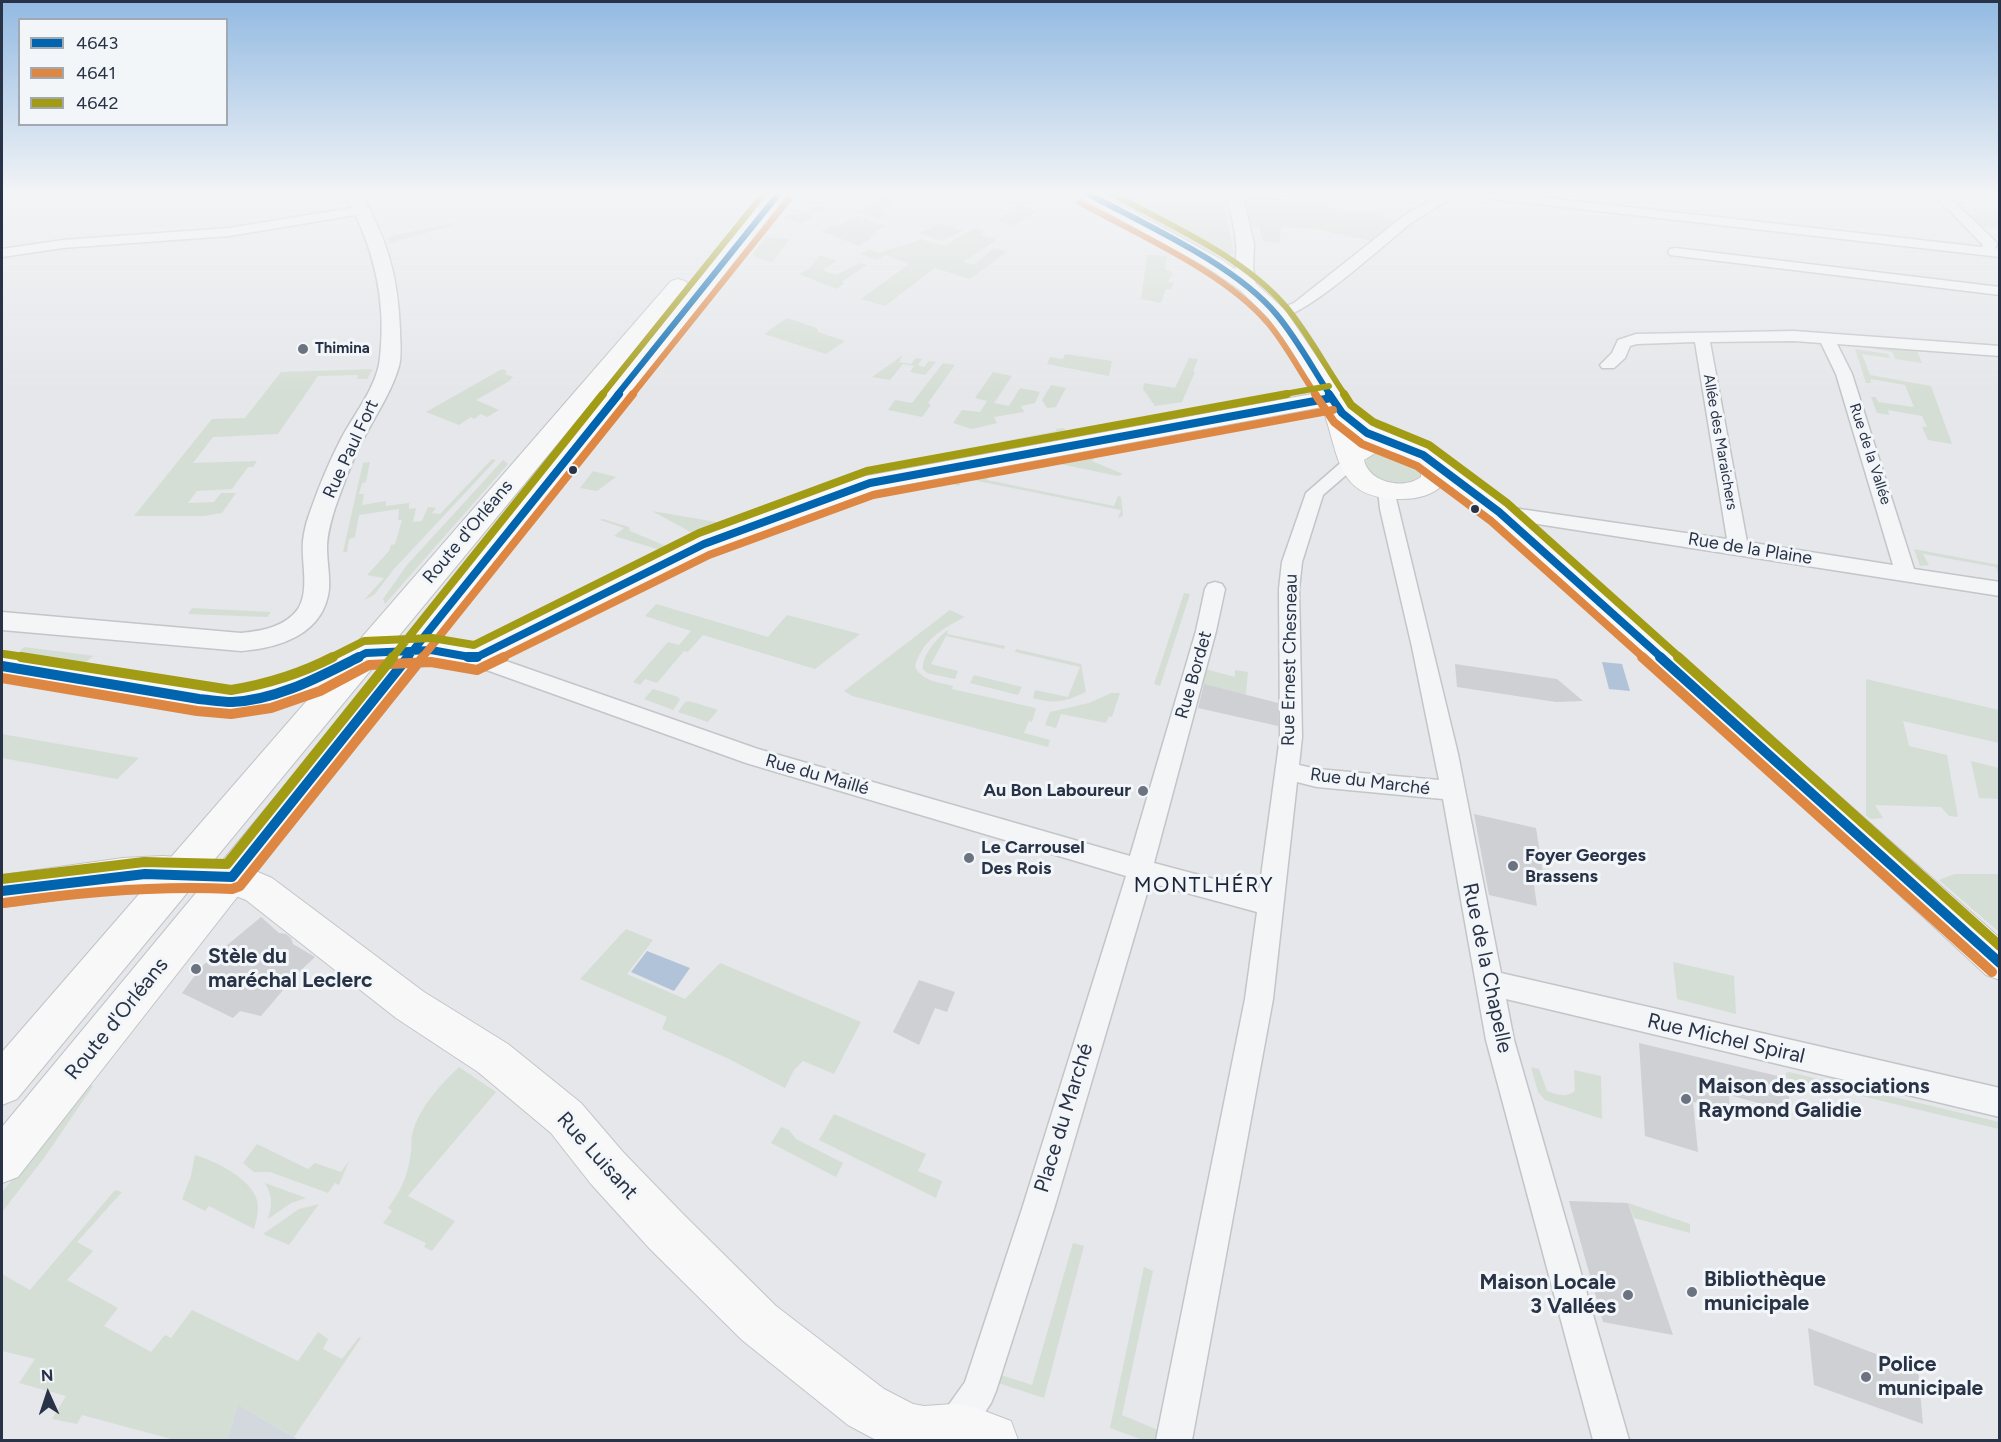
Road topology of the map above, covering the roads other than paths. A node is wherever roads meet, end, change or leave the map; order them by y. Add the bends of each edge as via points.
1 (385, 259) edge
2 (700, 259) edge
3 (726, 259) edge
4 (1207, 259) edge
5 (1231, 259) edge
6 (1245, 259) edge
7 (1358, 259) edge
8 (1736, 259) edge
9 (1215, 264) junction
10 (1246, 286) junction
11 (2000, 291) edge
12 (1277, 315) junction
13 (1702, 338) junction
14 (1827, 338) junction
15 (2000, 351) edge
16 (1608, 365) dead end
17 (1331, 398) junction
18 (1392, 444) junction
19 (1351, 460) junction
20 (1430, 460) junction
21 (1395, 490) junction
22 (1499, 512) junction
23 (1738, 547) junction
24 (1905, 573) junction
25 (1215, 589) dead end
26 (2000, 589) edge
27 (2, 621) edge
28 (414, 651) junction
29 (366, 653) junction
30 (476, 658) junction
31 (2, 666) edge
32 (1169, 760) joint
33 (1288, 771) junction
34 (1452, 791) junction
35 (1141, 870) junction
36 (179, 873) junction
37 (232, 877) junction
38 (2, 891) edge
39 (1271, 905) junction
40 (2000, 963) edge
41 (1489, 983) junction
42 (2, 1084) edge
43 (2000, 1103) edge
44 (2, 1161) edge
45 (973, 1435) edge
46 (1174, 1440) edge
47 (1611, 1440) edge

1 - 27 street, Rue Paul Fort via 391,298 389,365 348,446 323,508 315,541 314,604 295,628 261,642 241,642
2 - 29 main road, Route d'Orléans
3 - 28 main road, Route d'Orléans
4 - 9 main road
5 - 9 street
6 - 10 street
7 - 12 street via 1299,306
8 - 11 street
9 - 10 main road
10 - 12 main road
12 - 17 main road
13 - 14 street
13 - 16 street via 1636,339 1623,343 1619,355
13 - 23 street, Allée des Maraichers
14 - 15 street
14 - 24 street, Rue de la Vallée via 1844,374
17 - 18 main road via 1342,413 1367,433
17 - 19 main road
17 - 30 main road via 870,483 704,544
18 - 19 main road via 1366,446
18 - 20 main road via 1414,450
19 - 21 main road via 1355,472 1363,479
19 - 33 street, Rue Ernest Chesneau via 1315,494 1292,562
20 - 21 main road via 1435,478 1429,485 1418,490
20 - 22 main road
21 - 22 main road
21 - 34 street, Rue de la Chapelle via 1389,510 1423,647
22 - 23 street, Rue de la Plaine
22 - 40 main road
23 - 24 street, Rue de la Plaine
24 - 26 street, Rue de la Plaine
25 - 32 street, Rue Bordet
28 - 29 main road, Rue du Maillé
28 - 30 main road, Rue du Maillé via 452,652
28 - 37 main road, Route d'Orléans
29 - 31 main road via 314,680 267,697 231,702
29 - 36 main road, Route d'Orléans
30 - 35 street, Rue du Maillé via 754,757
32 - 35 street, Place du Marché
33 - 34 street, Rue du Marché via 1317,778
33 - 39 street
34 - 41 street, Rue de la Chapelle
35 - 39 street, Rue du Maillé
35 - 45 street, Place du Marché via 979,1391
36 - 37 main road
36 - 38 main road via 123,874
36 - 42 main road, Route d'Orléans
37 - 44 main road, Route d'Orléans
37 - 45 main road, Rue Luisant via 259,889 410,1005 493,1059 566,1118 667,1232 759,1323 866,1407 908,1429
39 - 46 street via 1259,999
41 - 43 street, Rue Michel Spiral
41 - 47 street, Rue de la Chapelle via 1500,1040

